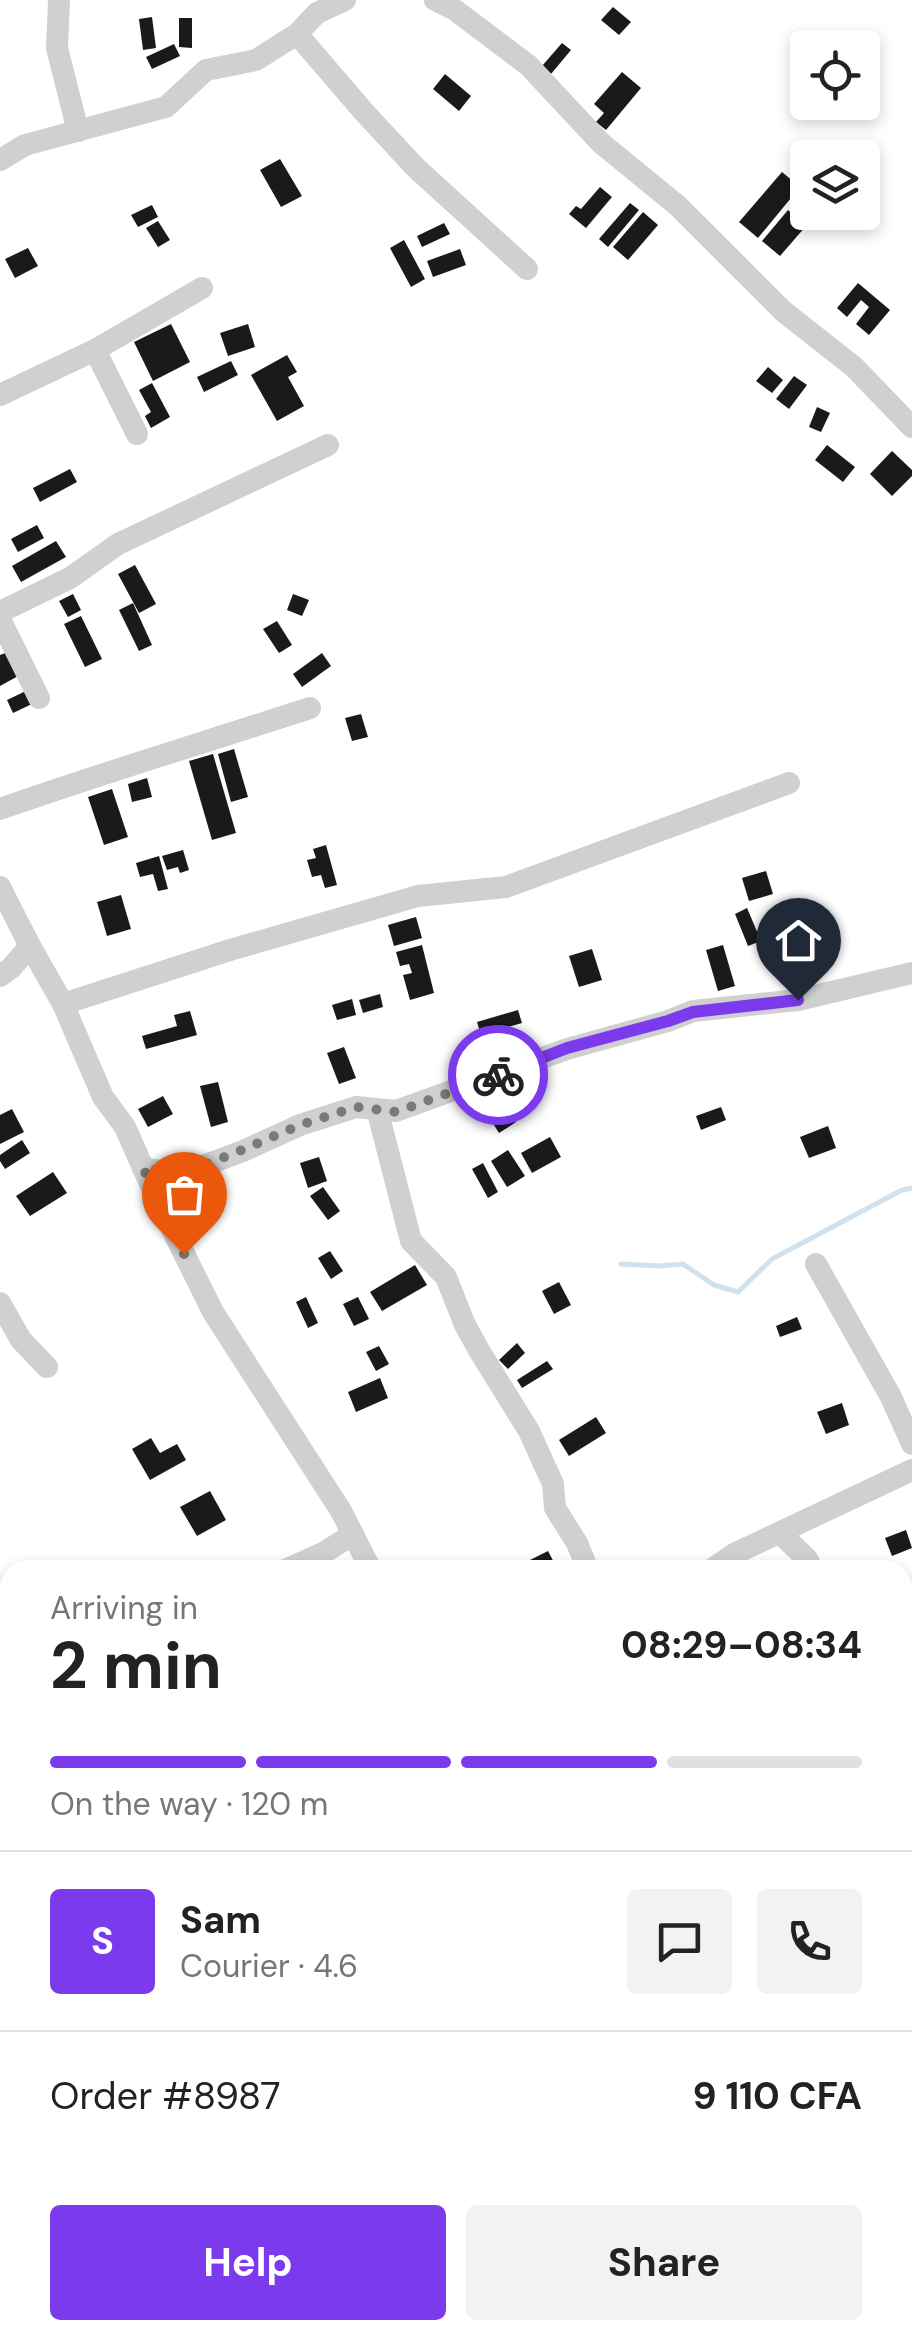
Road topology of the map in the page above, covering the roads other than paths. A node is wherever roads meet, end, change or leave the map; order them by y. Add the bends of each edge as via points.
1 (59, 0) edge
2 (345, 0) edge
3 (435, 0) edge
4 (311, 6) edge
5 (296, 34) junction
6 (78, 131) junction
7 (0, 160) edge
8 (527, 269) dead end
9 (202, 288) dead end
10 (95, 350) junction
11 (0, 395) edge
12 (912, 427) edge
13 (137, 434) dead end
14 (328, 445) dead end
15 (0, 585) edge
16 (4, 613) edge
17 (40, 698) dead end
18 (310, 708) dead end
19 (789, 783) dead end
20 (0, 809) edge
21 (0, 887) edge
22 (30, 946) junction
23 (912, 973) edge
24 (0, 976) edge
25 (63, 1004) junction
26 (378, 1110) junction
27 (143, 1168) junction
28 (816, 1264) dead end
29 (0, 1303) edge
30 (47, 1367) dead end
31 (912, 1444) edge
32 (912, 1470) edge
33 (780, 1533) junction
34 (353, 1534) junction
35 (308, 1560) edge
36 (366, 1560) edge
37 (584, 1560) edge
38 (726, 1560) edge
39 (808, 1560) edge

1 - 6 street via 57,48
2 - 4 street
3 - 12 street via 528,65 601,143 678,206
4 - 5 street
5 - 6 street via 256,60 206,70 166,106
5 - 8 street via 415,167
6 - 7 street
9 - 10 street
10 - 11 street
10 - 13 street
14 - 16 street via 118,544
15 - 16 street
16 - 17 street
18 - 20 street
19 - 25 street via 506,886 418,896
21 - 22 street
22 - 24 street
22 - 25 street
23 - 26 street via 798,1000 693,1012 567,1048 396,1112
25 - 27 street
26 - 27 street via 356,1107 300,1125 182,1174
26 - 37 street via 411,1241 446,1277 465,1325 529,1432 554,1484 555,1508
27 - 34 street via 213,1312
28 - 31 street
29 - 30 street
32 - 33 street
33 - 38 street
33 - 39 street
34 - 35 street
34 - 36 street

